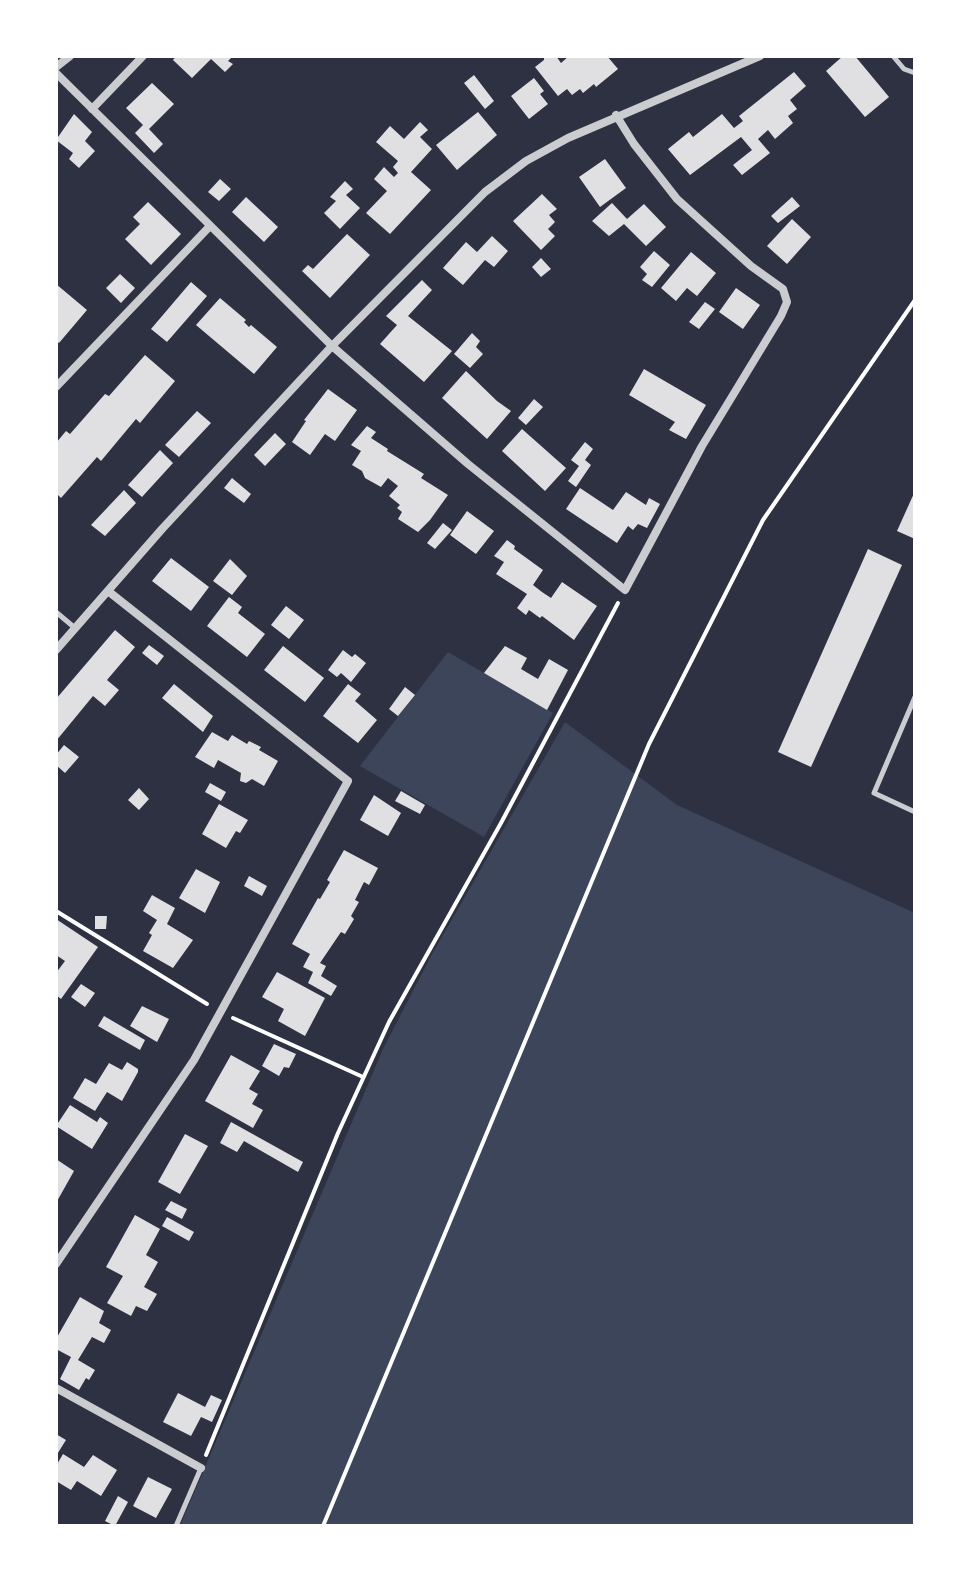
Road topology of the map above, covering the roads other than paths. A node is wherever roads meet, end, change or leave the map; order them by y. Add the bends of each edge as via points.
1 (70, 56) edge
2 (143, 56) edge
3 (760, 56) edge
4 (893, 56) edge
5 (56, 70) edge
6 (915, 73) edge
7 (92, 109) junction
8 (616, 115) junction
9 (210, 226) junction
10 (332, 346) junction
11 (56, 387) edge
12 (108, 591) junction
13 (56, 612) edge
14 (75, 628) junction
15 (56, 650) edge
16 (915, 697) edge
17 (915, 812) edge
18 (56, 1264) edge
19 (56, 1388) edge
20 (201, 1468) joint
21 (176, 1526) edge

1 - 5 street
2 - 7 street
3 - 8 street
4 - 6 lane
5 - 7 street
7 - 9 street
8 - 10 street via 526,161 485,192
8 - 10 street via 677,199 783,289 787,302 625,590
9 - 10 street
9 - 11 street
10 - 12 street
12 - 14 street
12 - 18 street via 348,781 194,1060
13 - 14 lane
14 - 15 street
16 - 17 lane via 874,793
19 - 20 street
20 - 21 lane

